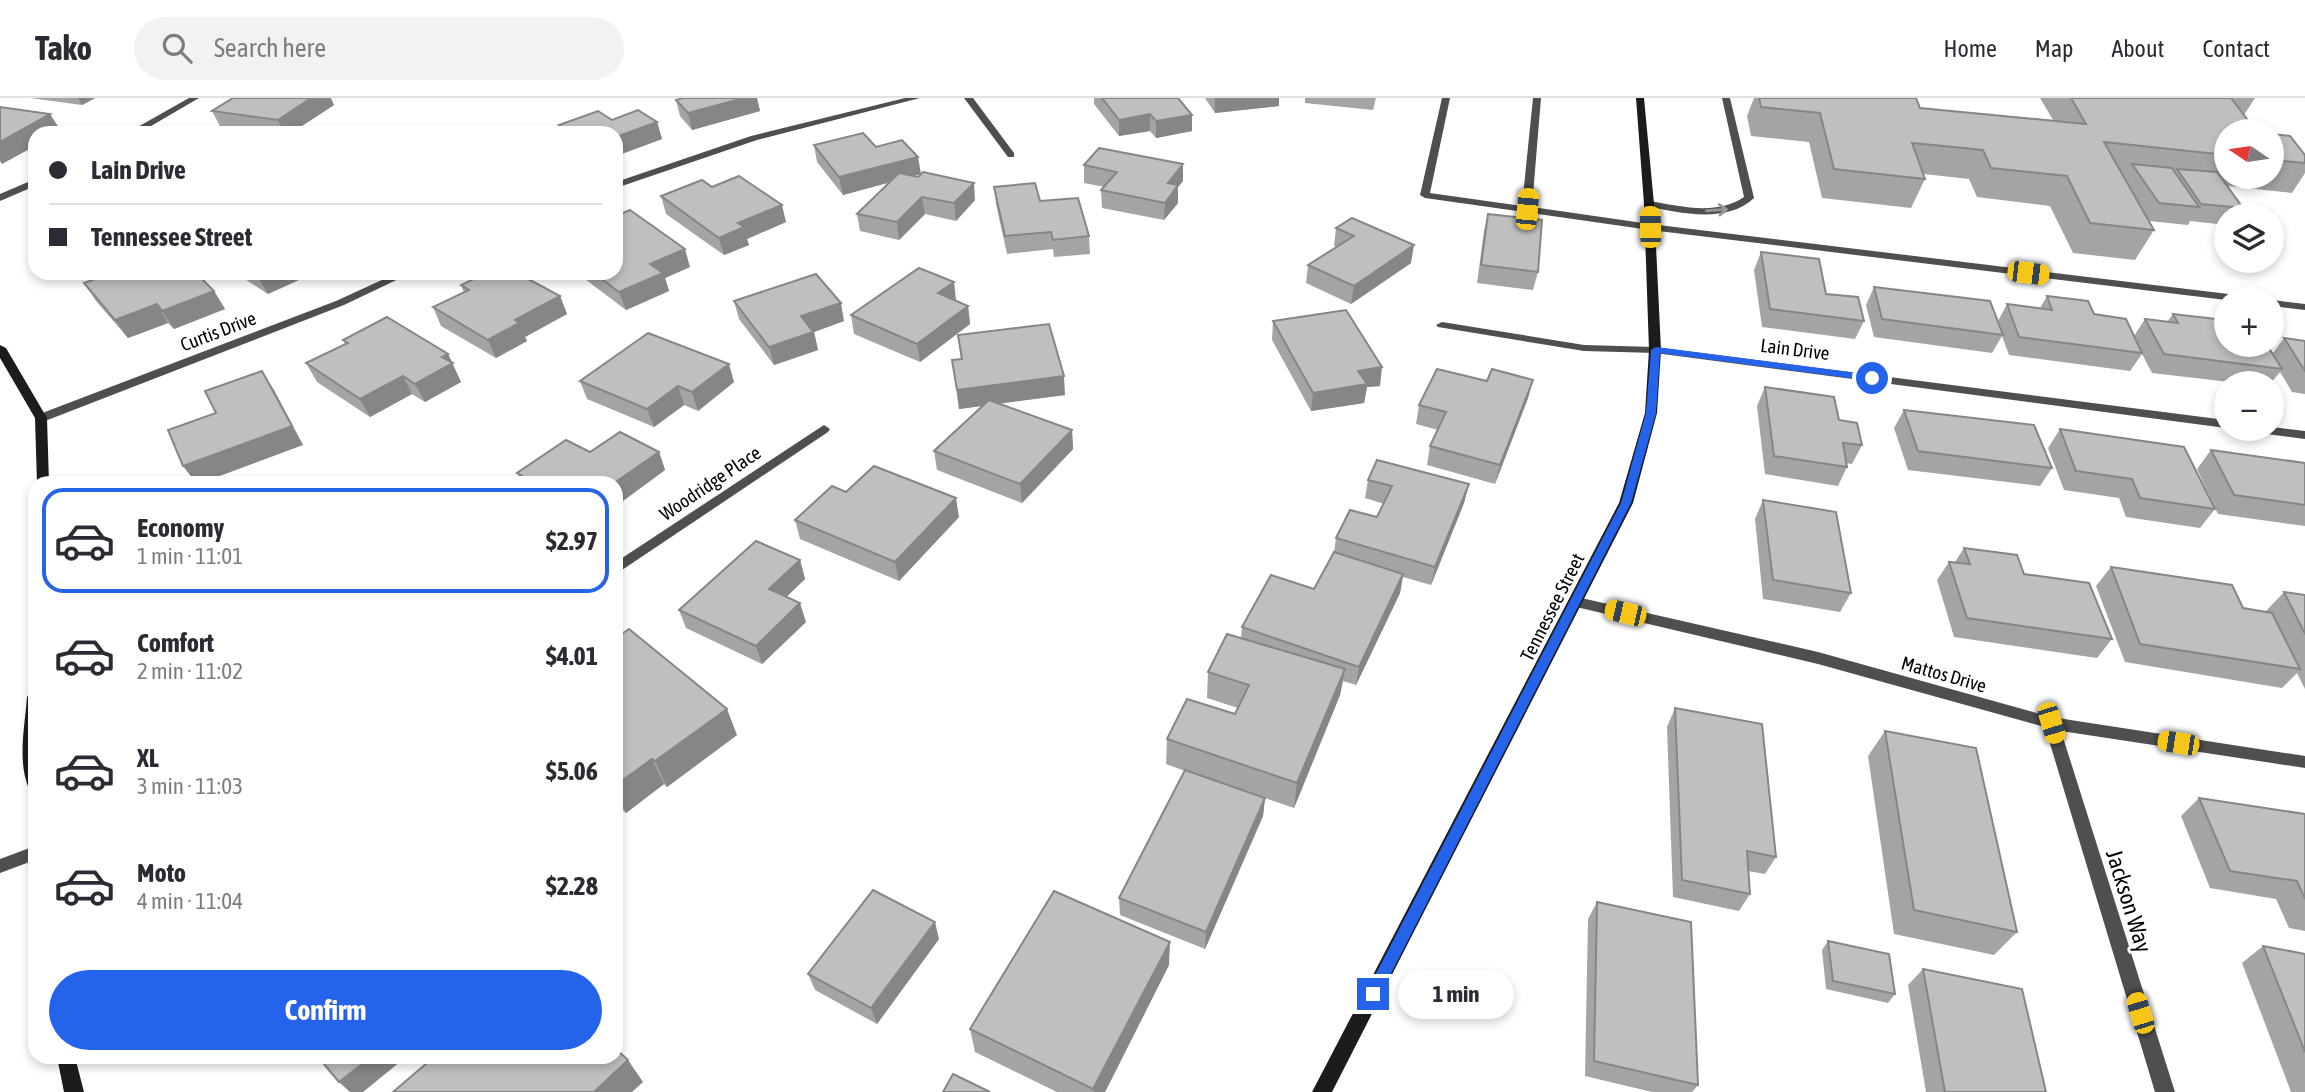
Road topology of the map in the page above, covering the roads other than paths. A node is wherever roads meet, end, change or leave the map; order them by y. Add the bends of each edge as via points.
1 (195, 98) edge
2 (916, 98) edge
3 (968, 98) edge
4 (1446, 98) edge
5 (1536, 98) edge
6 (1640, 98) edge
7 (1726, 98) edge
8 (145, 126) edge
9 (1011, 155) dead end
10 (623, 183) edge
11 (28, 185) edge
12 (0, 198) edge
13 (1649, 204) junction
14 (1527, 209) junction
15 (1650, 227) junction
16 (391, 280) edge
17 (2214, 295) edge
18 (2284, 304) edge
19 (2305, 307) edge
20 (1442, 325) dead end
21 (0, 348) edge
22 (1656, 350) junction
23 (41, 418) junction
24 (2214, 422) edge
25 (824, 429) dead end
26 (2284, 432) edge
27 (2305, 435) edge
28 (43, 476) edge
29 (623, 564) edge
30 (1577, 602) junction
31 (2051, 723) junction
32 (2305, 762) edge
33 (28, 856) edge
34 (0, 866) edge
35 (68, 1064) edge
36 (74, 1092) edge
37 (1322, 1092) edge
38 (2165, 1092) edge

1 - 8 street
2 - 10 street via 754,138
3 - 9 street
4 - 14 street via 1425,195
5 - 14 street
6 - 13 main road, Tennessee Street
13 -> 7 street via 1713,211 1739,207 1749,198
11 - 12 street
13 - 15 main road, Tennessee Street
14 - 15 street
15 - 17 street
15 - 22 main road, Tennessee Street
16 - 23 street, Curtis Drive
18 - 19 street
20 - 22 street, Lain Drive via 1584,348
21 - 23 main road
22 - 24 street, Lain Drive
22 - 30 main road, Tennessee Street via 1651,413 1626,503
23 - 28 main road
25 - 29 street, Woodridge Place
26 - 27 street
30 - 31 street, Mattos Drive via 1818,659
30 - 37 main road, Tennessee Street
31 - 32 street, Mattos Drive
31 - 38 street, Jackson Way
33 - 34 street
35 - 36 main road

